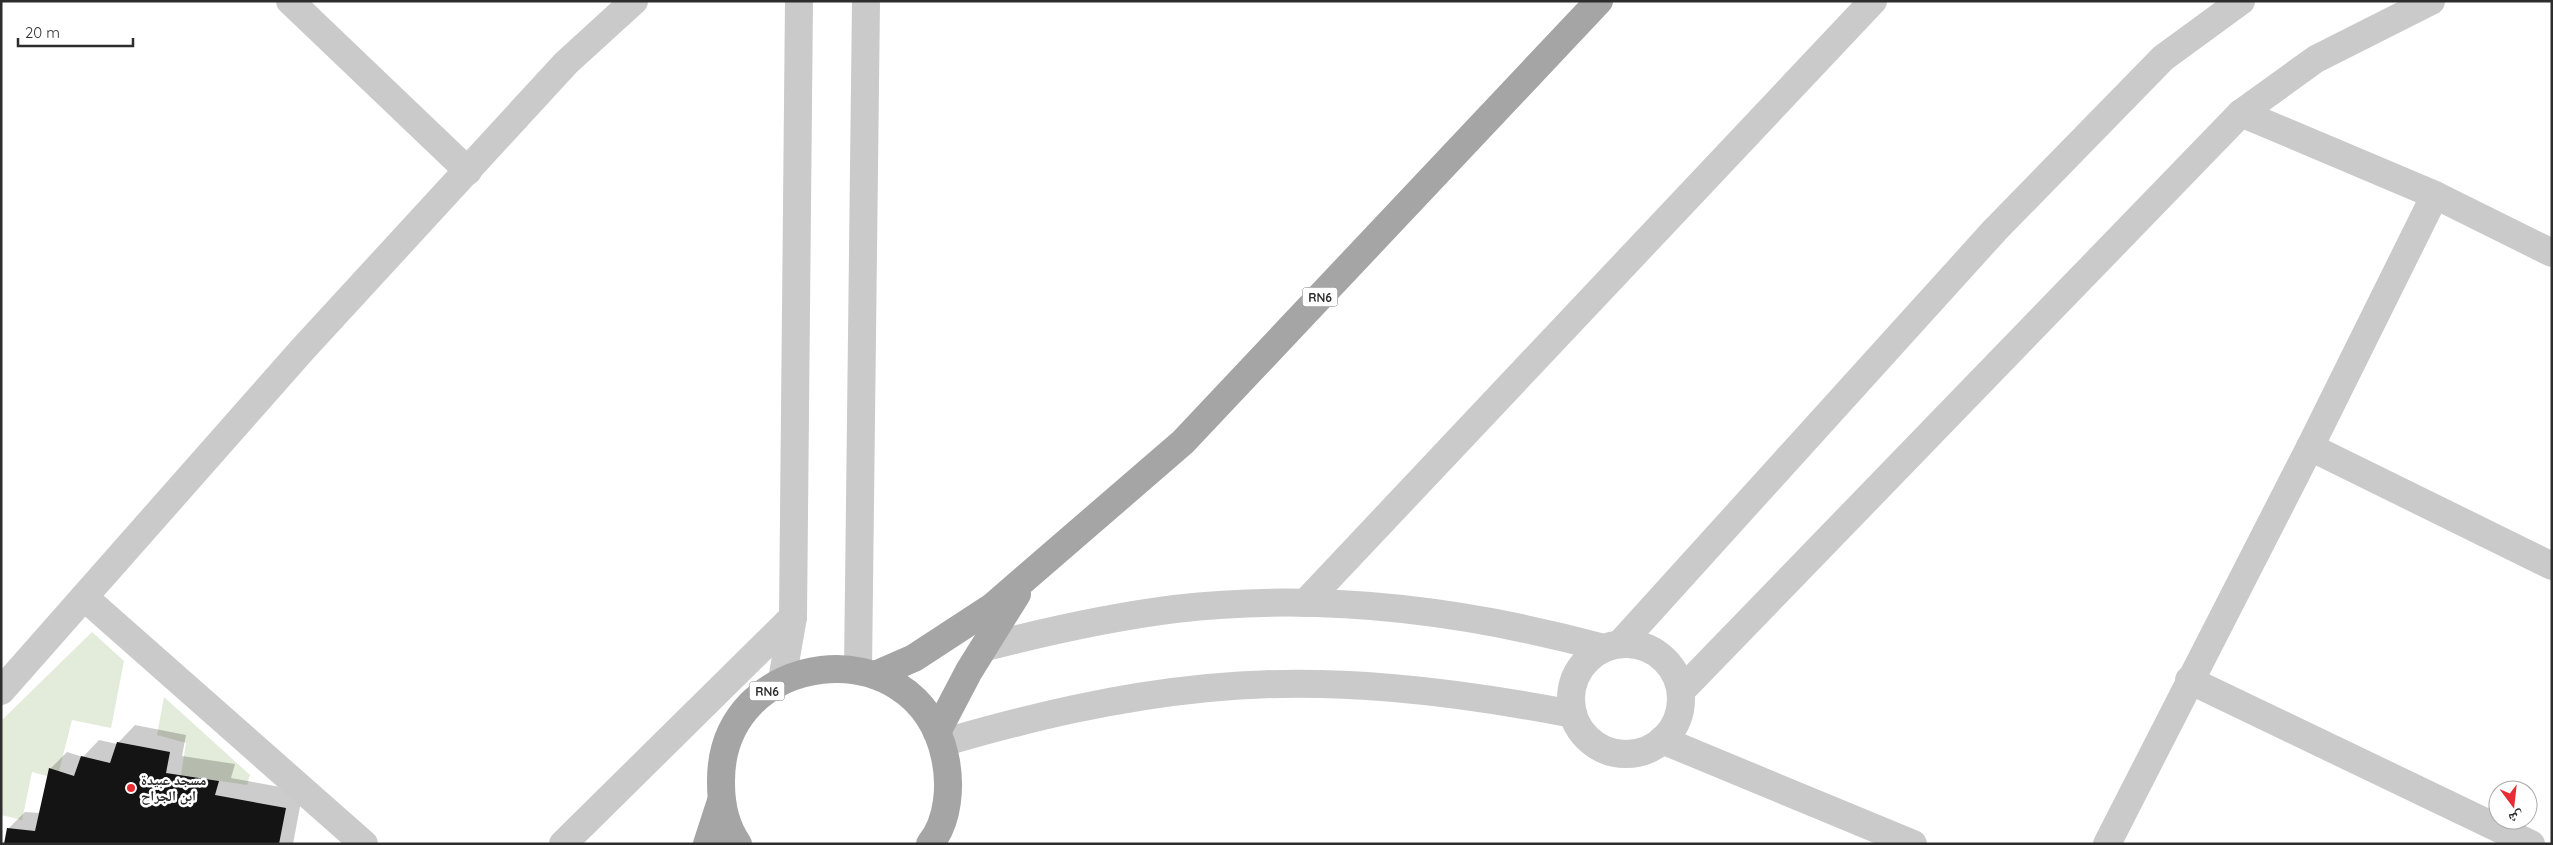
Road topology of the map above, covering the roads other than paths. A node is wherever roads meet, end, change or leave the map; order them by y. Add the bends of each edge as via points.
1 (290, 1) edge
2 (634, 1) edge
3 (799, 1) edge
4 (866, 1) edge
5 (1599, 1) edge
6 (1873, 1) edge
7 (2241, 1) edge
8 (2432, 1) edge
9 (2241, 113) junction
10 (468, 171) junction
11 (2435, 195) junction
12 (2551, 251) edge
13 (2310, 447) junction
14 (2552, 566) edge
15 (1027, 578) junction
16 (84, 597) junction
17 (1305, 603) junction
18 (793, 617) junction
19 (1612, 646) junction
20 (986, 647) junction
21 (867, 672) junction
22 (782, 680) junction
23 (2189, 680) junction
24 (1, 691) edge
25 (1681, 691) junction
26 (1573, 714) junction
27 (940, 738) junction
28 (1662, 740) junction
29 (721, 801) junction
30 (364, 844) edge
31 (563, 844) edge
32 (707, 844) edge
33 (738, 844) edge
34 (930, 844) edge
35 (1913, 844) edge
36 (2107, 844) edge
37 (2531, 844) edge

1 - 10 street
2 - 10 street via 566,63
3 - 18 street
4 - 21 street
5 - 15 main road, RN6 via 1183,442
6 - 17 street
7 - 19 street via 2163,58 2009,216
8 - 9 street via 2316,59
9 - 11 street
9 - 25 street
10 - 16 street via 302,350
11 - 12 street
11 - 13 street
13 - 14 street
13 - 23 street
15 - 20 main road
15 - 21 main road via 954,634 914,658
16 - 24 street
16 - 30 street
17 - 19 street via 1426,611
17 - 20 street via 1176,609 1057,629
18 - 22 street
18 - 31 street
19 - 25 street via 1641,646 1660,655 1670,665
19 - 26 street via 1583,664 1576,675 1570,701
20 - 27 main road via 968,671
21 - 22 main road, RN6 via 819,668
21 - 27 main road, RN6 via 908,695 922,708
22 - 29 main road, RN6 via 752,701 731,731 720,765
23 - 36 street
23 - 37 street
25 - 28 street via 1678,718
26 - 27 street via 1482,697 1391,687 1300,684 1210,688 1119,700
26 - 28 street via 1586,738 1610,752 1638,752
27 - 34 main road, RN6 via 949,775 946,808
28 - 35 street
29 - 32 main road
29 - 33 main road, RN6 via 732,836

